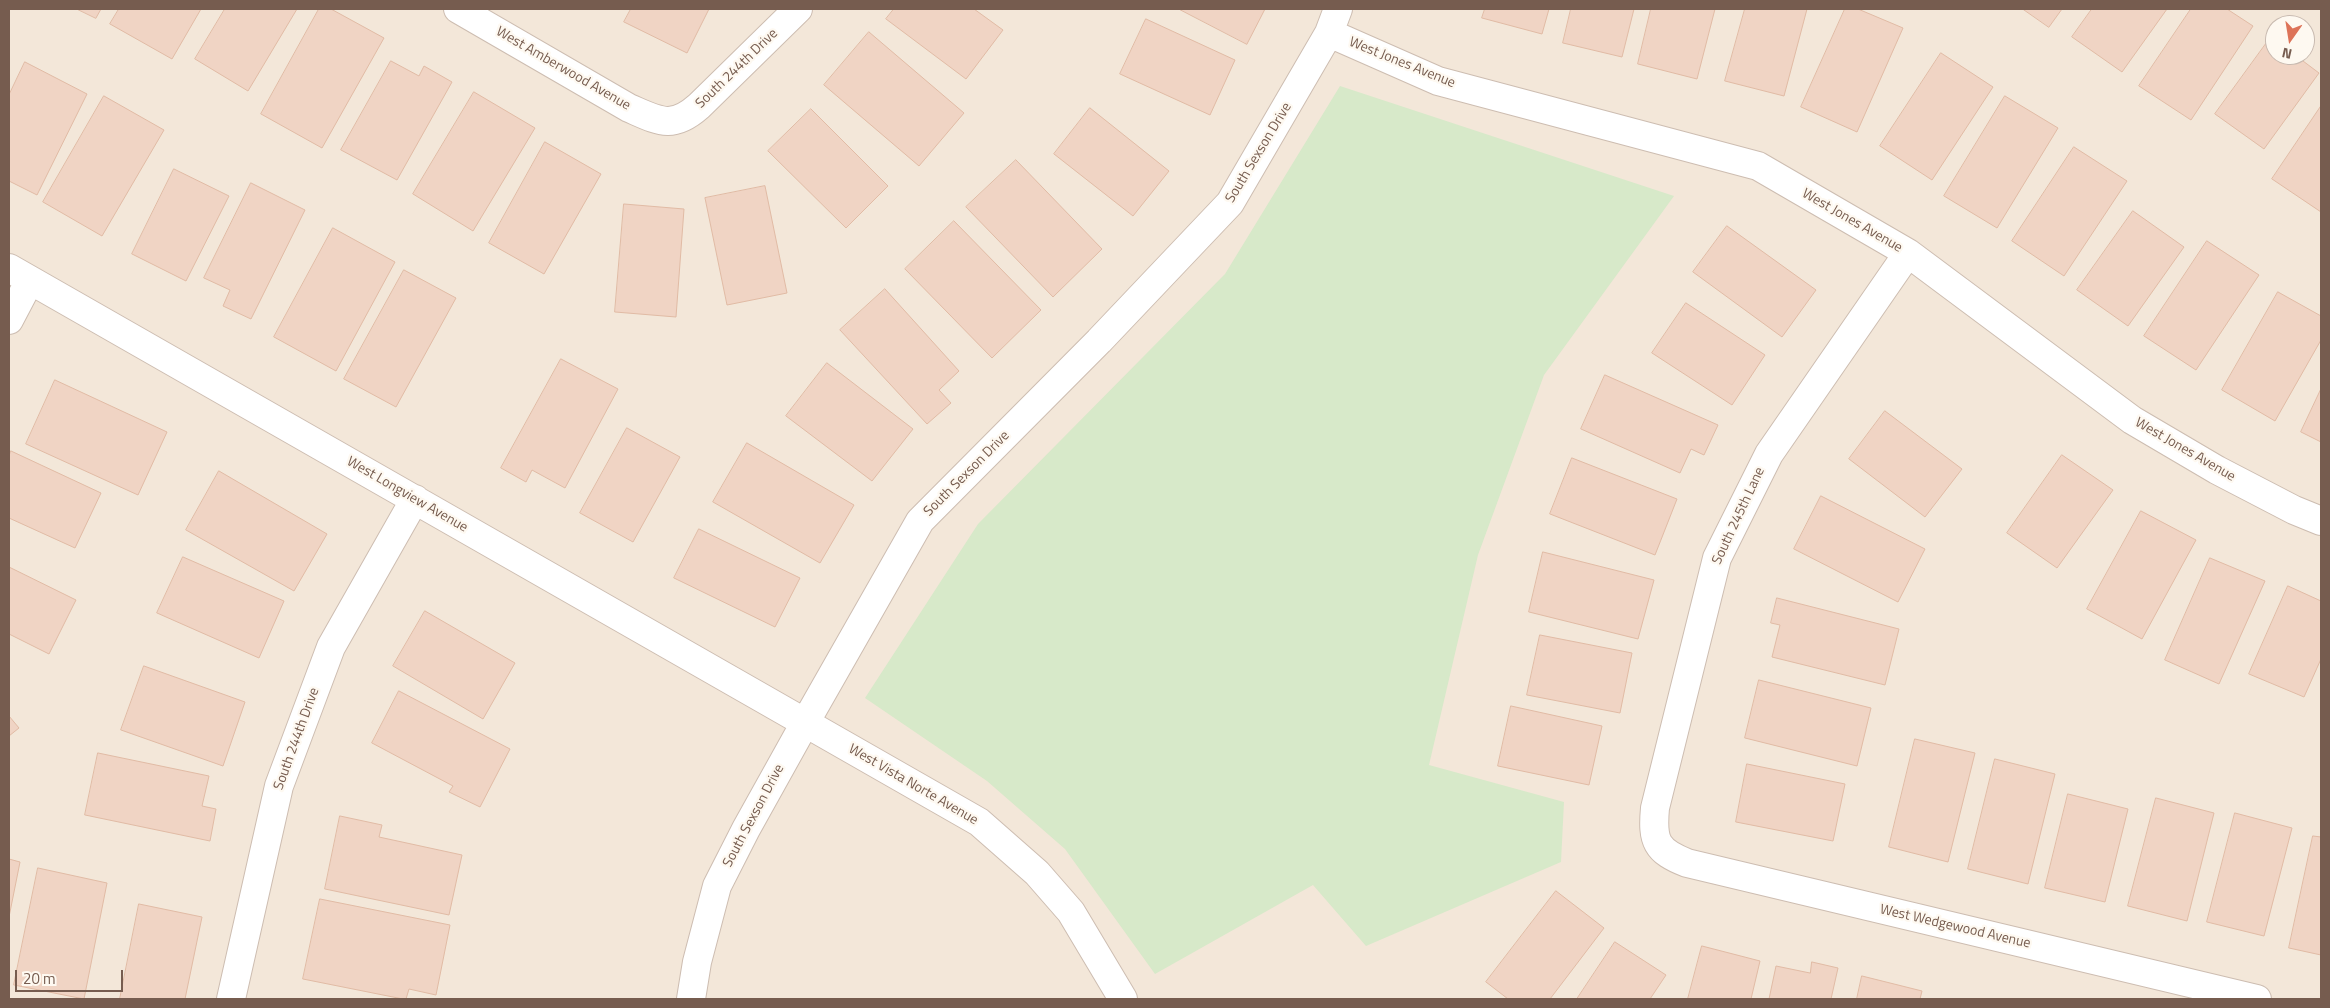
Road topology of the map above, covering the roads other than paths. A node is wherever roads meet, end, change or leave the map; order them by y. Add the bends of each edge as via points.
1 (458, 9) edge
2 (798, 9) edge
3 (1334, 21) edge
4 (671, 122) joint
5 (1908, 253) junction
6 (19, 274) edge
7 (9, 320) edge
8 (415, 498) junction
9 (2321, 521) edge
10 (804, 723) junction
11 (1657, 846) joint
12 (2211, 994) edge
13 (231, 999) edge
14 (691, 999) edge
15 (1123, 999) edge
16 (2257, 999) edge

1 - 4 street, West Amberwood Avenue via 629,108
2 - 4 street, South 244th Drive via 687,117
3 - 5 street, West Jones Avenue via 1438,81 1758,166
3 - 10 street, South Sexson Drive via 1230,203 1099,341 920,521
5 - 9 street, West Jones Avenue via 2132,420 2217,470
5 - 11 street, South 245th Lane via 1769,454 1717,558 1655,808 1653,827
6 - 7 street
6 - 8 street, West Longview Avenue
8 - 10 street, West Longview Avenue
8 - 13 street, South 244th Drive via 331,647 283,776
10 - 14 street, South Sexson Drive via 717,886
10 - 15 street, West Vista Norte Avenue via 979,822 1037,873 1072,912
11 - 12 street, West Wedgewood Avenue via 1668,856 1687,863
12 - 16 street, West Wedgewood Avenue

